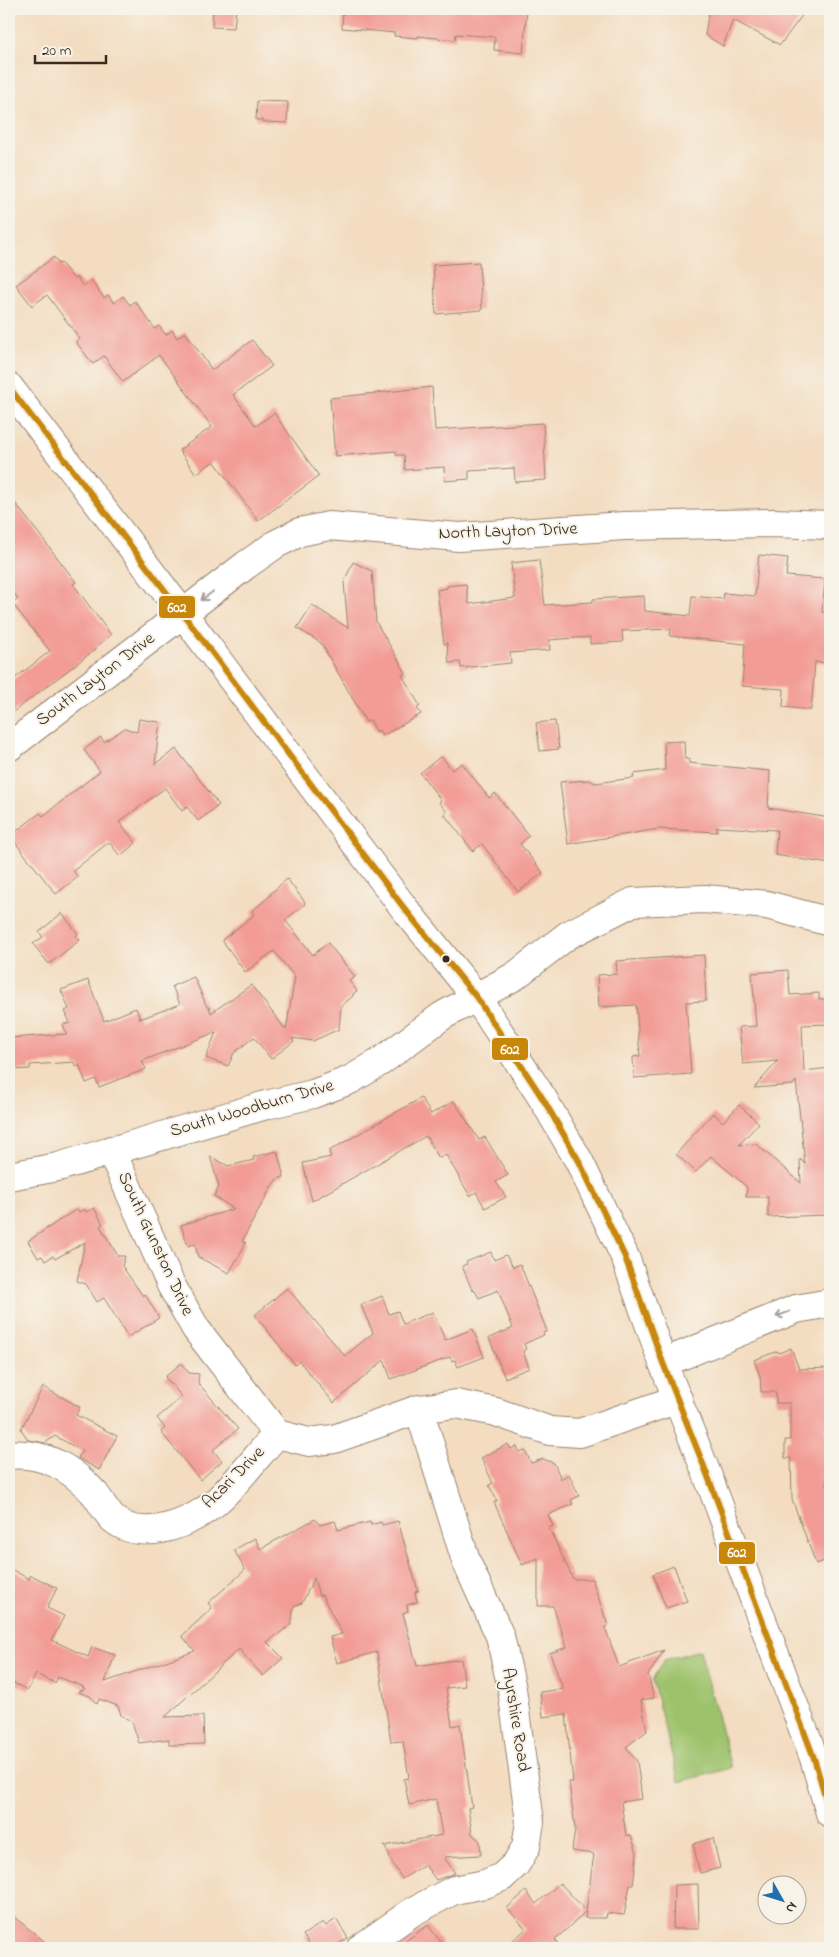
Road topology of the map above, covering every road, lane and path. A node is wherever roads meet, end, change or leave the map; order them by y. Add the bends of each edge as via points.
1 (9, 387) edge
2 (830, 525) edge
3 (183, 614) junction
4 (9, 747) edge
5 (830, 922) edge
6 (476, 998) junction
7 (111, 1150) junction
8 (9, 1176) edge
9 (830, 1303) edge
10 (663, 1362) junction
11 (678, 1399) junction
12 (419, 1409) junction
13 (277, 1434) junction
14 (9, 1455) edge
15 (830, 1813) edge
16 (362, 1948) edge

1 - 3 street
2 -> 3 street, North Layton Drive via 624,526 459,538 329,526 300,532 276,544
3 - 4 street, South Layton Drive
3 - 6 street via 404,908
5 - 6 street, South Woodburn Drive via 767,905 705,899 633,902 568,935 515,976
6 - 7 street, South Woodburn Drive via 442,1016 350,1080 313,1094
6 - 10 street via 543,1099 579,1161 625,1257
7 - 8 street, South Woodburn Drive via 58,1167
7 - 13 street, South Gunston Drive via 171,1284 196,1329
9 -> 10 street via 796,1309
10 - 11 street
11 - 12 street via 580,1433 550,1431 496,1412 456,1404
11 - 15 street via 814,1758
12 - 13 street via 334,1439 309,1442
12 - 16 street, Ayrshire Road via 466,1561 500,1636 512,1689 530,1822 526,1847 502,1878 454,1890 412,1912
13 - 14 street, Acari Drive via 218,1500 194,1517 165,1529 138,1531 113,1519 94,1493 67,1469 42,1457

